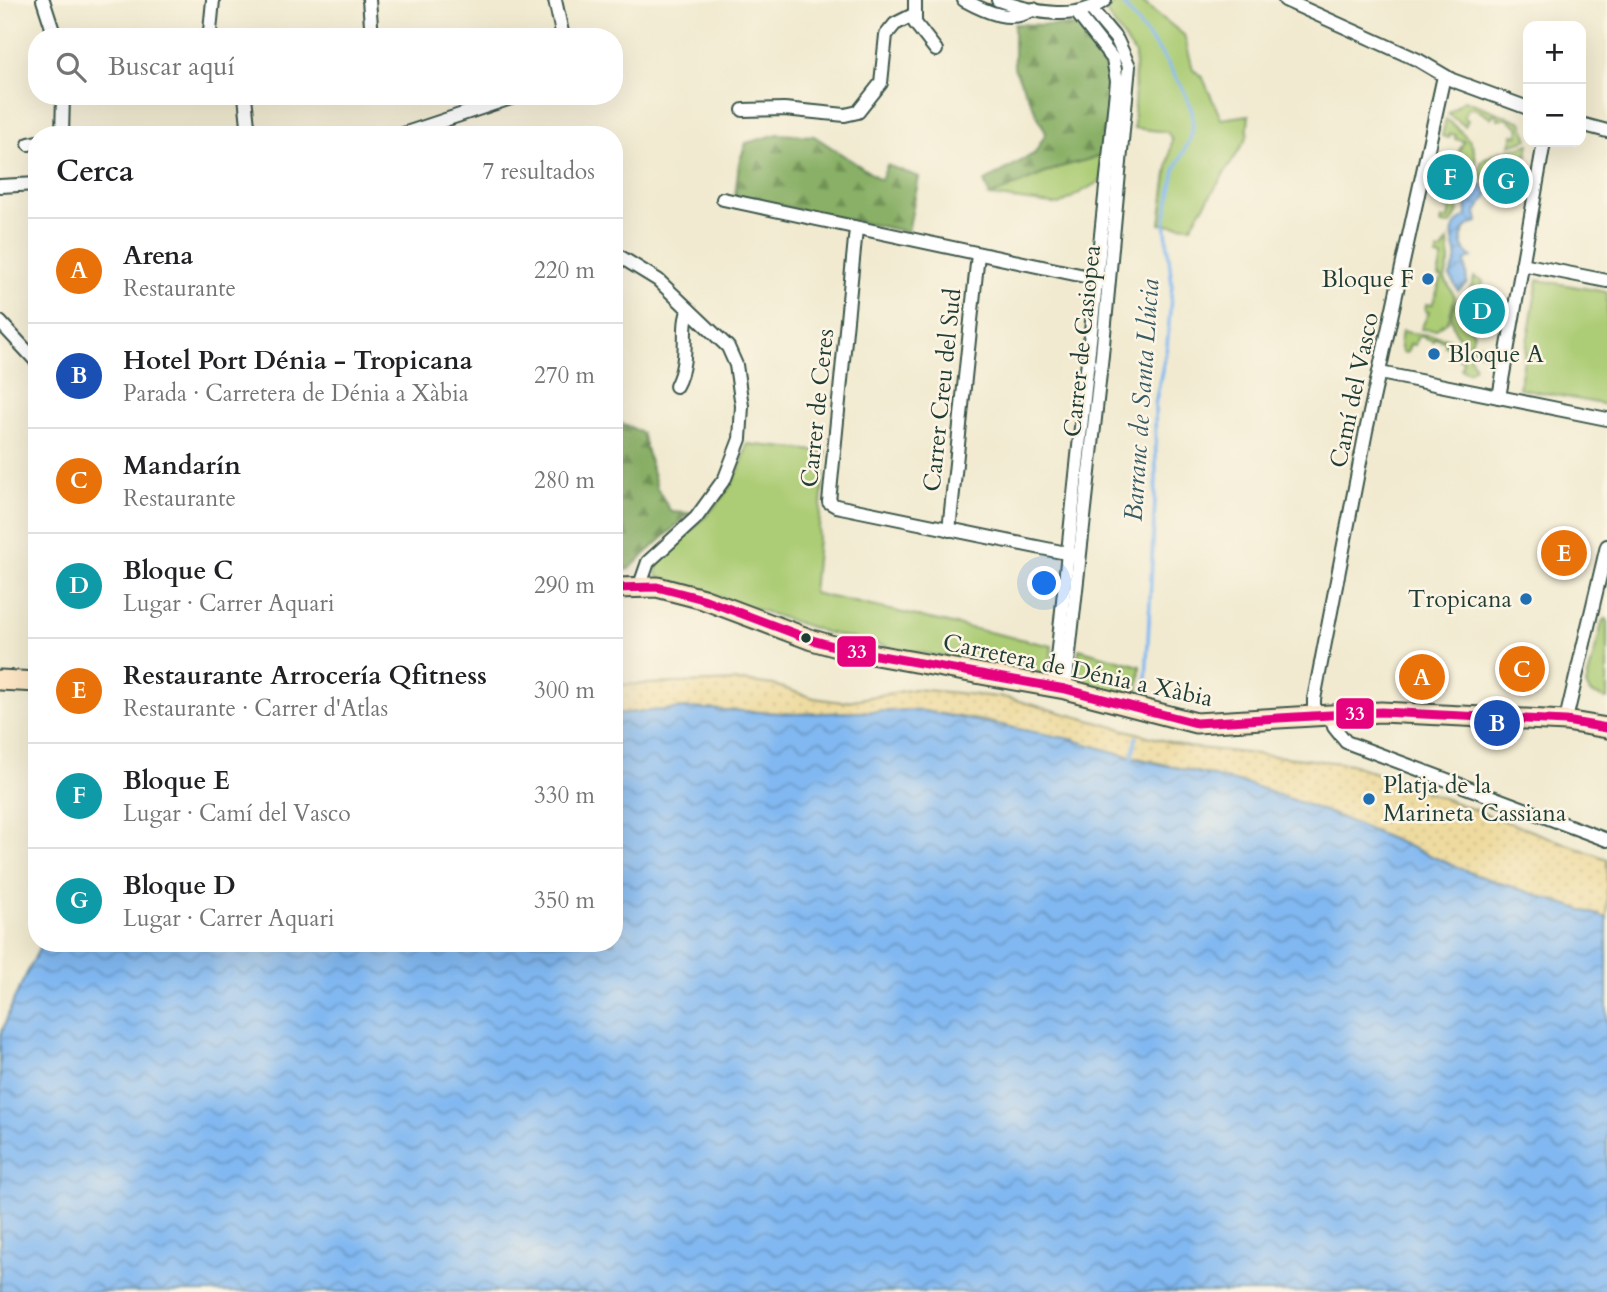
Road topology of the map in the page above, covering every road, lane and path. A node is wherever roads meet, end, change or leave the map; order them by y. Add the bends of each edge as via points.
1 (43, 0) edge
2 (213, 0) edge
3 (369, 0) edge
4 (555, 0) edge
5 (915, 0) edge
6 (964, 0) edge
7 (998, 0) edge
8 (1285, 0) edge
9 (1098, 5) edge
10 (1034, 9) junction
11 (1077, 13) junction
12 (913, 15) junction
13 (52, 28) edge
14 (209, 28) edge
15 (371, 28) edge
16 (561, 28) edge
17 (936, 50) dead end
18 (1444, 76) junction
19 (63, 105) edge
20 (245, 105) edge
21 (490, 105) edge
22 (1523, 106) edge
23 (743, 110) dead end
24 (1586, 125) edge
25 (62, 126) edge
26 (248, 126) edge
27 (427, 126) edge
28 (1607, 131) edge
29 (1543, 147) edge
30 (28, 184) edge
31 (0, 186) edge
32 (723, 199) dead end
33 (856, 229) junction
34 (978, 254) junction
35 (623, 258) edge
36 (1522, 264) junction
37 (1104, 280) junction
38 (1607, 281) edge
39 (689, 310) junction
40 (0, 322) edge
41 (28, 352) edge
42 (1380, 373) junction
43 (676, 386) dead end
44 (1499, 397) junction
45 (1607, 419) edge
46 (949, 530) junction
47 (1607, 546) edge
48 (1074, 555) junction
49 (640, 585) junction
50 (623, 587) edge
51 (0, 680) edge
52 (28, 682) edge
53 (1059, 688) junction
54 (1568, 711) junction
55 (1323, 714) junction
56 (1501, 717) junction
57 (1607, 718) edge
58 (1607, 728) edge
59 (1607, 840) edge

1 - 13 street
2 - 14 street
3 - 15 street
4 - 16 street
5 - 12 street
6 - 10 street via 1005,16 1023,16
7 - 10 street
8 - 18 street
9 - 11 street
9 - 37 street, Carrer de Casiopea via 1129,66
10 - 11 street
11 - 37 street, Carrer de Casiopea via 1106,47 1117,70
12 - 17 street
12 - 23 street via 886,35 881,83 858,112
18 - 22 street
18 - 42 street, Camí del Vasco
19 - 25 street
20 - 26 street
21 - 27 street
24 - 28 street
29 - 36 street
30 - 31 street
32 - 33 street
33 - 34 street
33 - 46 street, Carrer de Ceres via 829,502
34 - 37 street
34 - 46 street, Carrer Creu del Sud
35 - 39 street via 658,279
36 - 38 street
36 - 44 street
37 - 48 street, Carrer de Casiopea
39 - 43 street via 685,365
39 - 49 street via 734,359 742,406 740,439 715,493 648,562
40 - 41 street
42 - 44 street
42 - 55 street, Camí del Vasco via 1314,699
44 - 45 street
46 - 48 street, Carrer de Ceres
47 - 54 street
48 - 53 street, Carrer de Casiopea
49 - 50 street, Carretera de Dénia a Xàbia
49 - 53 street, Carretera de Dénia a Xàbia via 703,599 848,650
51 - 52 street
53 - 55 street, Carretera de Dénia a Xàbia via 1196,723
54 - 56 street, Carretera de Dénia a Xàbia
54 - 57 street, Carretera de Dénia a Xàbia
55 - 56 street, Carretera de Dénia a Xàbia
55 - 59 street via 1346,742
56 - 58 street, Carretera de Dénia a Xàbia

